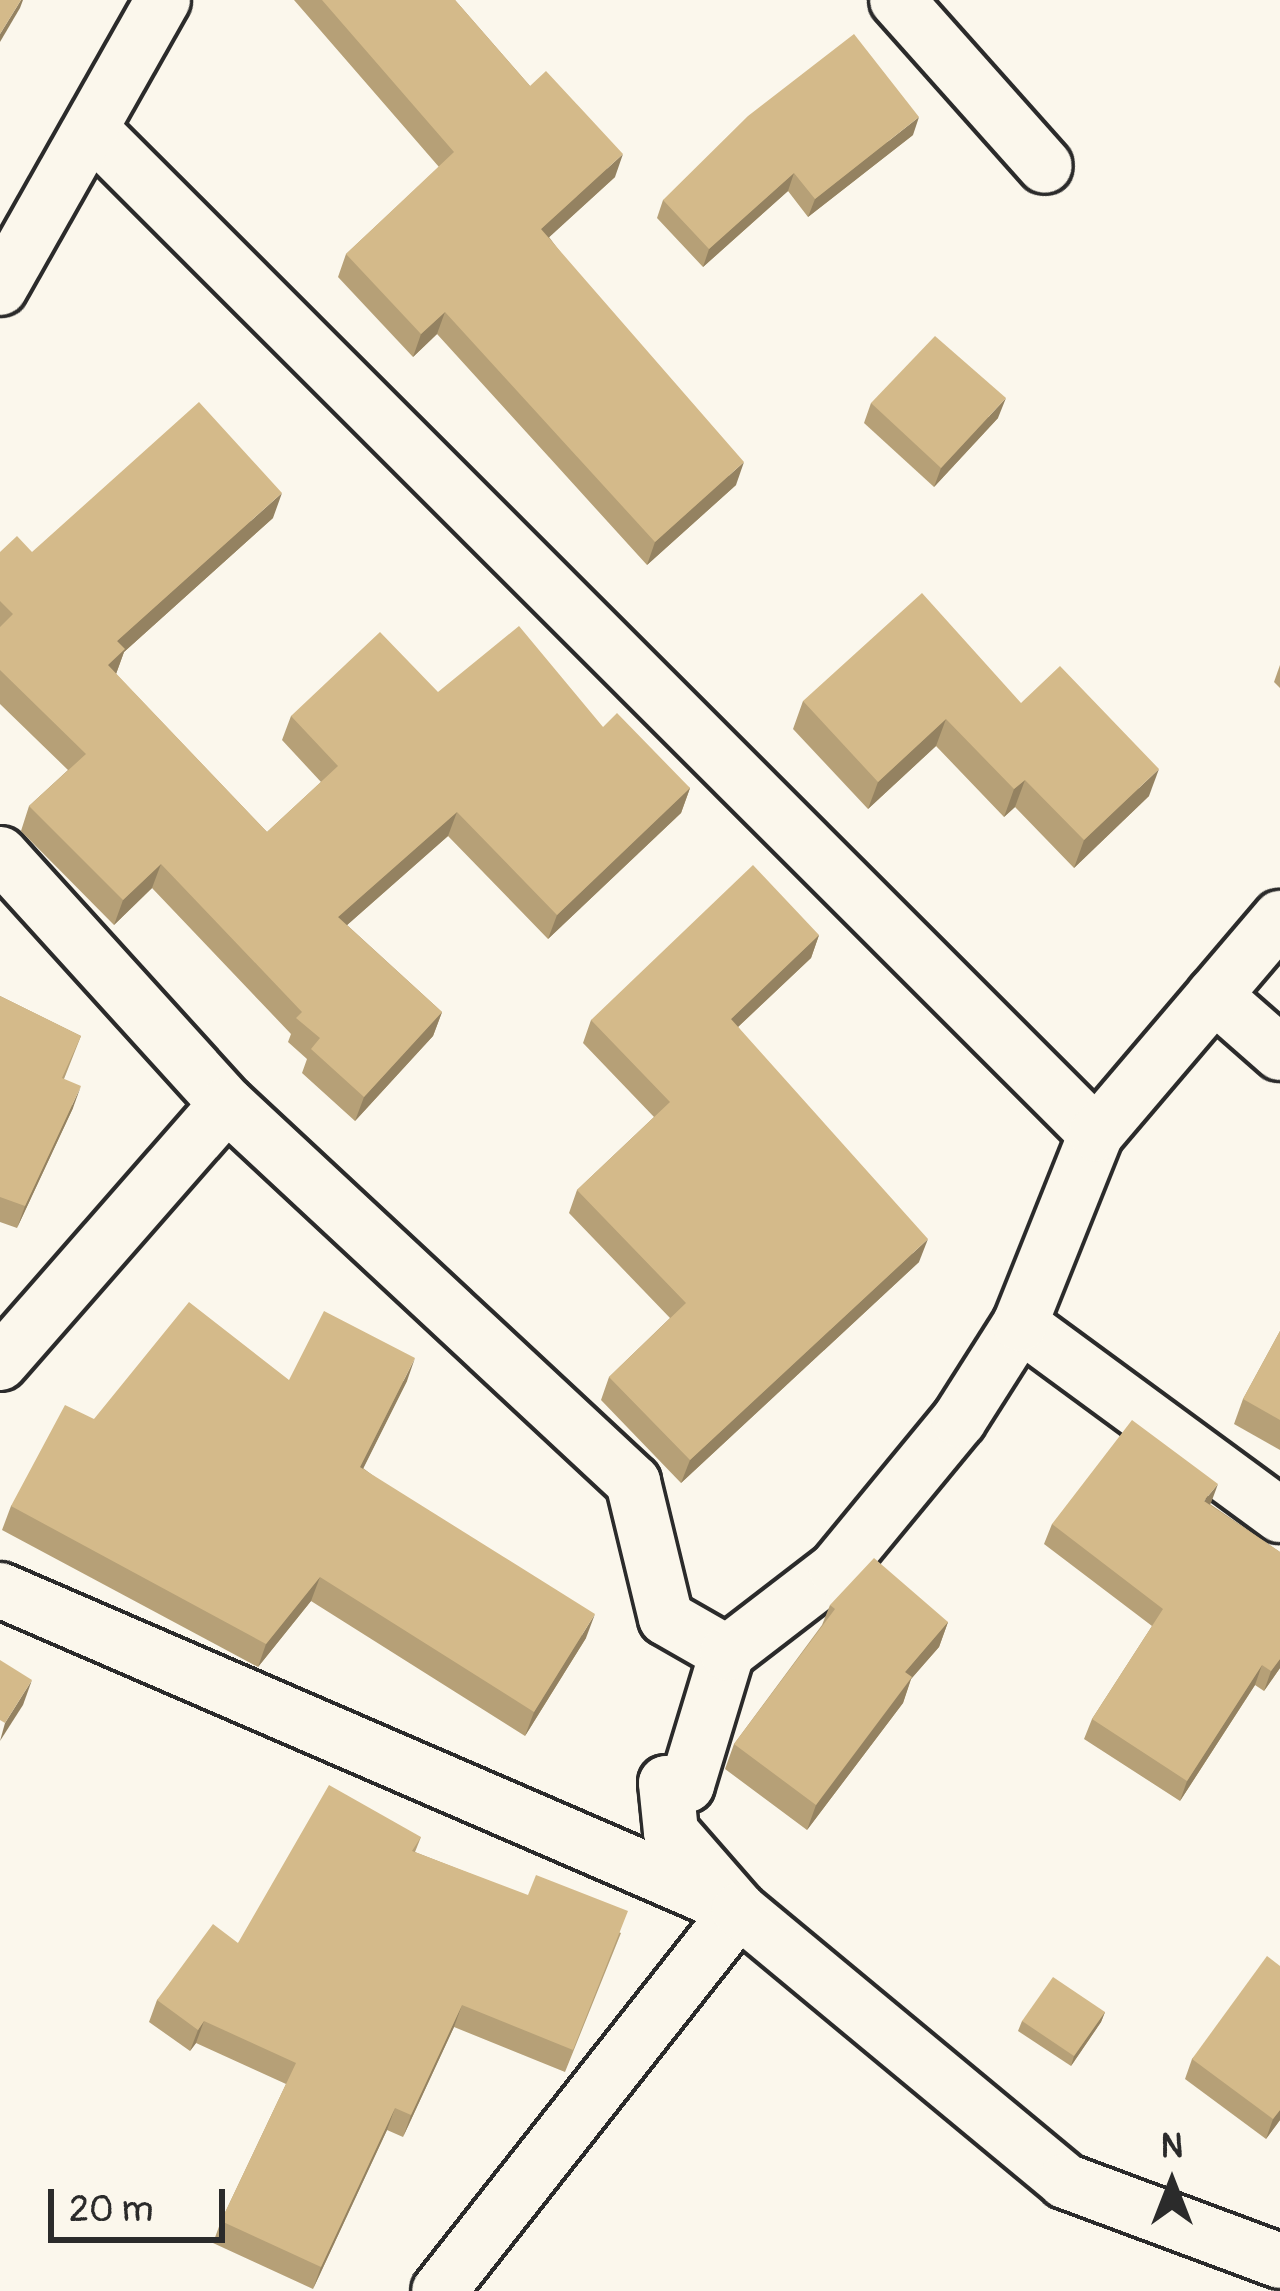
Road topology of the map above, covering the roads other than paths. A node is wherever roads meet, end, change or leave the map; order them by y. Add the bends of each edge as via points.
1 (163, 0) edge
2 (897, 0) edge
3 (91, 129) junction
4 (1046, 166) dead end
5 (0, 288) edge
6 (0, 854) edge
7 (1280, 918) edge
8 (1214, 995) junction
9 (1280, 1053) edge
10 (227, 1104) junction
11 (1096, 1134) junction
12 (1020, 1324) junction
13 (0, 1363) edge
14 (1280, 1515) edge
15 (0, 1590) edge
16 (727, 1653) junction
17 (739, 1910) junction
18 (1276, 2244) edge
19 (439, 2291) edge

1 - 3 street
2 - 4 street
3 - 5 street
3 - 11 street
6 - 10 street
7 - 8 street
8 - 9 street
8 - 11 street
10 - 13 street
10 - 16 street via 633,1482 667,1618
11 - 12 street
12 - 14 street
12 - 16 street via 875,1528 836,1569
15 - 17 street
16 - 17 street via 687,1785 665,1783 671,1832
17 - 18 street via 1065,2181
17 - 19 street

